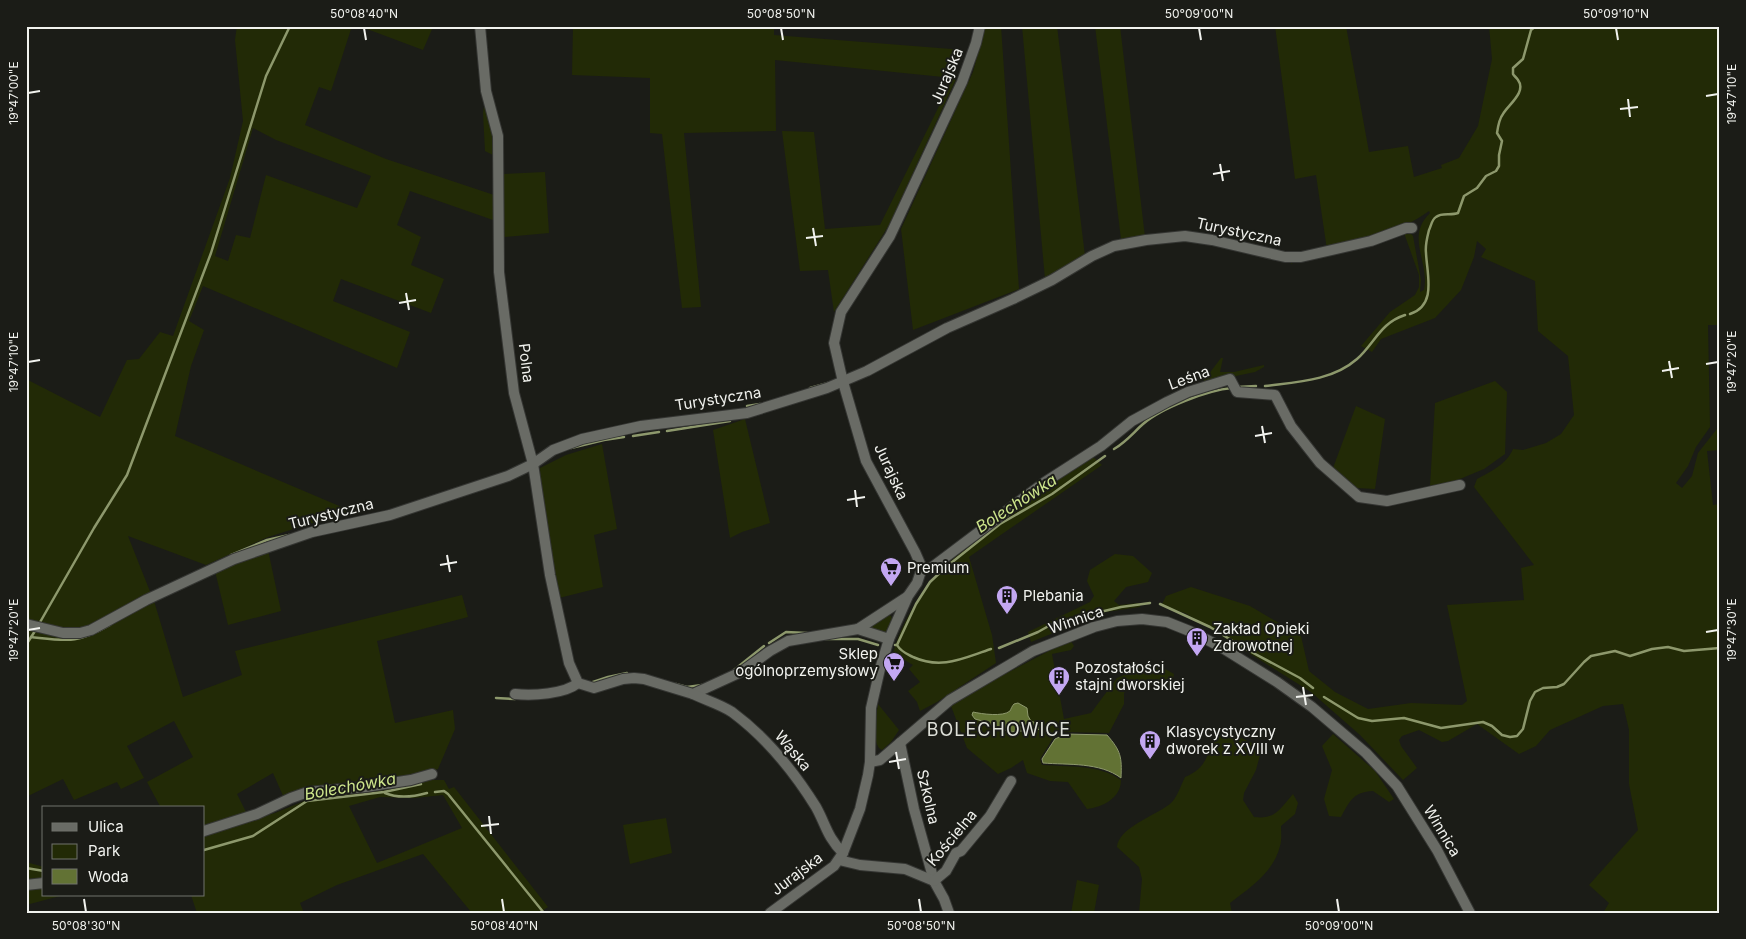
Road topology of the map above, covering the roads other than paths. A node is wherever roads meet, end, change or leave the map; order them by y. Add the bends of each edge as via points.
1 (480, 26) edge
2 (980, 26) edge
3 (1412, 228) dead end
4 (843, 382) junction
5 (533, 464) junction
6 (1460, 485) dead end
7 (922, 568) junction
8 (908, 596) junction
9 (26, 624) edge
10 (858, 630) junction
11 (889, 639) junction
12 (578, 683) junction
13 (515, 694) dead end
14 (693, 694) junction
15 (900, 743) junction
16 (870, 762) junction
17 (432, 774) dead end
18 (1011, 780) dead end
19 (205, 831) edge
20 (841, 857) junction
21 (934, 881) junction
22 (42, 883) edge
23 (26, 885) edge
24 (770, 913) edge
25 (949, 913) edge
26 (1470, 913) edge

1 - 5 street, Polna via 486,91 498,136 499,272 514,393
2 - 4 street, Jurajska via 962,82 890,236 840,312 834,343
3 - 4 street, Turystyczna via 1371,242 1302,257 1285,257 1185,236 1114,246 1052,280 947,328
4 - 5 street, Turystyczna via 747,413 641,426 582,439 553,450
4 - 7 street, Jurajska via 866,461
5 - 9 street, Turystyczna via 508,476 390,515 312,532 234,559 91,630 63,633
5 - 12 street, Polna via 550,575 569,663
6 - 7 street, Leśna via 1388,501 1359,497 1320,463 1290,426 1275,396 1237,392 1230,379 1198,388 1132,422 1045,482 931,568
7 - 8 street, Jurajska
8 - 10 street
8 - 11 street, Jurajska
10 - 11 street
10 - 14 street via 788,641 741,672
11 - 16 street, Jurajska via 870,708
12 - 13 street via 554,692
12 - 14 street, Wąska via 594,688 634,678
14 - 20 street, Wąska via 730,711 773,746 817,809
15 - 16 street, Winnica via 880,760
15 - 21 street, Szkolna
15 - 26 street, Winnica via 950,700 1033,652 1117,621 1167,622 1221,647 1277,682 1366,753 1396,786 1437,850
16 - 20 street, Jurajska via 861,804
17 - 19 street via 383,784 308,792 252,816
18 - 21 street, Kościelna via 990,816 956,853 946,871
20 - 21 street, Kościelna via 860,865 905,869
20 - 24 street, Jurajska via 834,866
21 - 25 street, Szkolna
22 - 23 street

